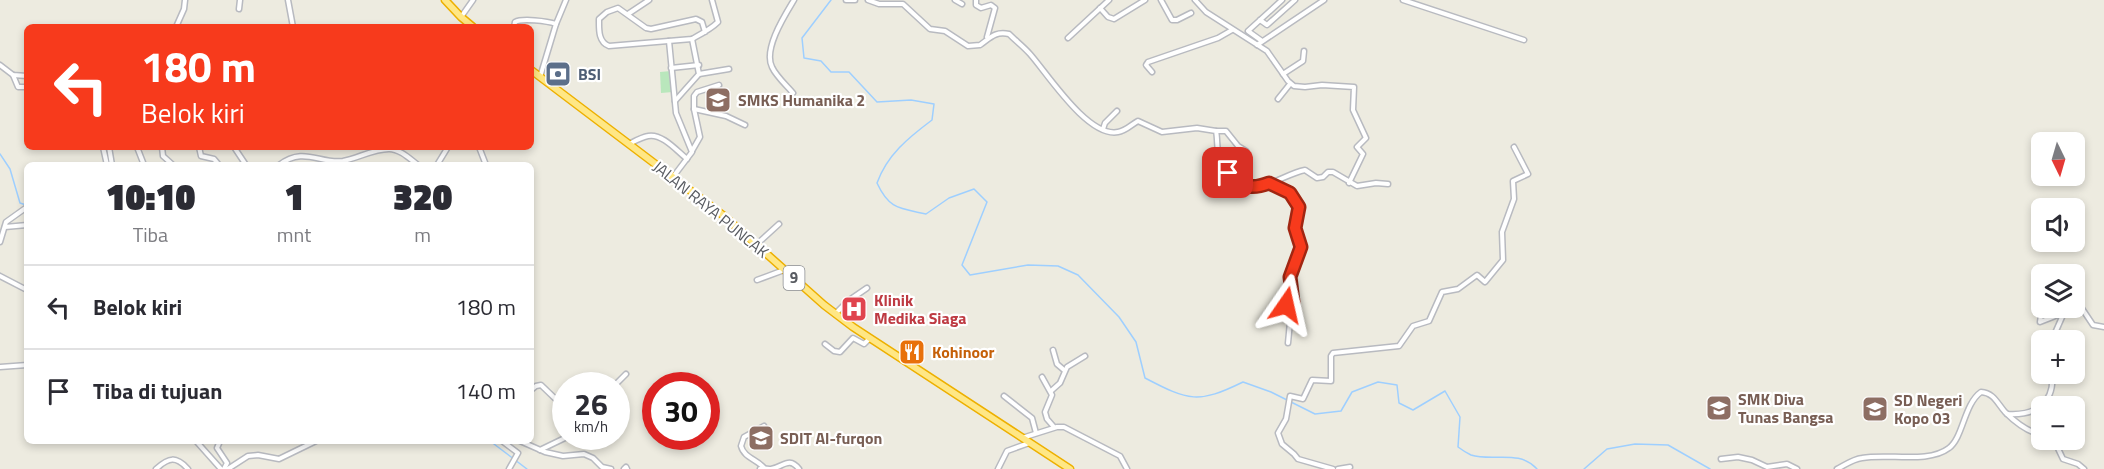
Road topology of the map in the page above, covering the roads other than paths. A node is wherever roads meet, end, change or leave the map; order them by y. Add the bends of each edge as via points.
1 (185, 0) edge
2 (240, 0) edge
3 (288, 0) edge
4 (445, 0) edge
5 (473, 0) edge
6 (566, 0) edge
7 (649, 0) edge
8 (712, 0) edge
9 (794, 0) edge
10 (846, 0) edge
11 (855, 0) edge
12 (868, 0) edge
13 (955, 0) edge
14 (976, 0) edge
15 (1109, 0) edge
16 (1145, 0) edge
17 (1161, 0) edge
18 (1194, 0) edge
19 (1282, 0) edge
20 (1295, 0) edge
21 (1324, 0) edge
22 (1403, 0) edge
23 (962, 4) dead end
24 (1100, 8) junction
25 (239, 9) dead end
26 (1270, 10) junction
27 (1191, 13) dead end
28 (628, 14) junction
29 (1277, 16) junction
30 (461, 17) junction
31 (1260, 20) junction
32 (177, 24) edge
33 (292, 24) edge
34 (469, 24) edge
35 (515, 24) edge
36 (556, 24) junction
37 (1232, 30) junction
38 (705, 32) junction
39 (987, 38) junction
40 (1068, 38) dead end
41 (692, 39) junction
42 (1524, 40) dead end
43 (669, 41) junction
44 (1262, 41) junction
45 (1257, 45) junction
46 (1304, 51) dead end
47 (0, 65) edge
48 (699, 65) junction
49 (671, 68) junction
50 (729, 69) dead end
51 (534, 72) edge
52 (1152, 72) dead end
53 (699, 74) junction
54 (1283, 74) junction
55 (13, 75) junction
56 (24, 76) edge
57 (540, 77) junction
58 (1290, 84) junction
59 (719, 85) dead end
60 (24, 87) edge
61 (793, 93) dead end
62 (1278, 99) dead end
63 (675, 101) junction
64 (694, 109) junction
65 (1117, 111) dead end
66 (744, 125) dead end
67 (1104, 127) junction
68 (1216, 131) junction
69 (629, 144) junction
70 (1514, 147) dead end
71 (162, 150) edge
72 (200, 150) edge
73 (373, 150) edge
74 (393, 150) edge
75 (1246, 151) dead end
76 (692, 152) junction
77 (687, 159) junction
78 (170, 162) edge
79 (216, 162) edge
80 (286, 162) edge
81 (411, 162) edge
82 (673, 177) junction
83 (1269, 183) junction
84 (1350, 183) junction
85 (1388, 184) dead end
86 (24, 209) edge
87 (779, 224) dead end
88 (24, 225) edge
89 (4, 227) junction
90 (0, 242) edge
91 (757, 244) junction
92 (784, 270) junction
93 (0, 276) edge
94 (757, 280) dead end
95 (24, 288) edge
96 (867, 288) dead end
97 (2085, 312) edge
98 (836, 314) junction
99 (2041, 318) edge
100 (2050, 318) edge
101 (2104, 327) edge
102 (869, 339) junction
103 (1288, 343) dead end
104 (825, 344) dead end
105 (1053, 350) dead end
106 (1085, 356) dead end
107 (24, 365) edge
108 (0, 367) edge
109 (1064, 370) junction
110 (1042, 377) dead end
111 (2052, 384) edge
112 (534, 388) edge
113 (1051, 391) junction
114 (552, 396) edge
115 (1004, 396) dead end
116 (2007, 414) junction
117 (764, 426) dead end
118 (1054, 428) junction
119 (2031, 432) edge
120 (1036, 433) junction
121 (1021, 438) junction
122 (1029, 443) junction
123 (199, 444) edge
124 (219, 444) edge
125 (310, 444) edge
126 (506, 444) edge
127 (527, 444) edge
128 (552, 444) edge
129 (540, 450) junction
130 (2058, 450) edge
131 (1720, 459) dead end
132 (510, 467) edge
133 (1350, 467) dead end
134 (762, 468) edge
135 (156, 469) edge
136 (188, 469) edge
137 (222, 469) edge
138 (228, 469) edge
139 (611, 469) edge
140 (799, 469) edge
141 (998, 469) edge
142 (1070, 469) edge
143 (1127, 469) edge
144 (1333, 469) edge
145 (1338, 469) edge
146 (1797, 469) edge
147 (1837, 469) edge
148 (2084, 469) edge

1 - 32 street
2 - 25 street
3 - 33 street
4 - 30 highway
5 - 30 street
6 - 36 street
7 - 28 street
8 - 38 street via 718,20
9 - 61 street via 775,36 770,57 772,68
10 - 11 street
12 - 39 street via 903,4 930,29 945,31 968,46 980,45
13 - 23 street
14 - 39 street via 981,8 995,8
15 - 24 street
16 - 24 street via 1114,20
17 - 27 street via 1172,20
18 - 37 street
19 - 26 street
20 - 29 street
21 - 44 street
22 - 42 street
24 - 40 street
26 - 29 street
26 - 31 street
28 - 38 street via 651,29 699,20
28 - 43 street via 616,8 601,16 600,34 605,44
29 - 31 street via 1266,26
30 - 34 highway
31 - 44 street via 1248,32
35 - 36 street via 519,20
36 - 57 street
37 - 45 street
37 - 52 street via 1153,60 1146,65
38 - 41 street
39 - 67 street via 1002,33 1012,37 1069,103 1089,122
41 - 43 street
41 - 48 street
43 - 49 street
44 - 45 street
45 - 54 street
46 - 54 street via 1304,61
47 - 55 street
48 - 49 street
48 - 53 street
49 - 63 street
50 - 53 street
51 - 57 highway, JALAN RAYA PUNCAK / 9
53 - 63 street
54 - 58 street
55 - 56 street
55 - 60 street via 18,87
57 - 69 highway, JALAN RAYA PUNCAK / 9
58 - 62 street
58 - 84 street via 1354,87 1353,110 1366,138 1357,147 1363,154
59 - 64 street via 697,92
63 - 76 street
64 - 66 street via 726,116
64 - 76 street via 700,137
65 - 67 street
67 - 68 street via 1118,132 1140,121 1162,132 1190,128
68 - 75 street via 1226,131
68 - 83 street via 1219,157 1234,179 1248,187
69 - 77 street via 654,136
69 - 82 highway, JALAN RAYA PUNCAK / 9
70 - 144 street via 1528,174 1513,181 1514,199 1502,232 1503,260 1485,282 1477,275 1458,289 1442,292 1429,321 1413,326 1399,346 1333,353 1331,381 1313,380 1303,399 1290,396 1287,418 1278,438 1307,465
71 - 78 street
72 - 79 street via 201,156
73 - 80 street via 339,161 301,156
74 - 81 street
76 - 77 street
77 - 82 street
82 - 91 highway, JALAN RAYA PUNCAK / 9
83 - 84 street via 1305,170 1317,178 1333,172
83 - 103 street via 1290,193 1299,207 1295,228 1301,247 1290,277 1293,302 1286,304 1290,322
84 - 85 street
86 - 89 street
87 - 91 street
88 - 89 street
89 - 90 street
91 - 92 highway, JALAN RAYA PUNCAK / 9
92 - 94 street
92 - 98 highway, JALAN RAYA PUNCAK / 9
93 - 95 street
96 - 98 street
97 - 101 street via 2093,325
98 - 102 highway, JALAN RAYA PUNCAK / 9
99 - 100 street via 2040,322
102 - 104 street via 863,344 854,338 839,352
102 - 121 highway, JALAN RAYA PUNCAK / 9
105 - 109 street via 1057,364
106 - 109 street
107 - 108 street
109 - 113 street via 1060,383
110 - 113 street
111 - 116 street via 2039,408
112 - 114 street via 541,385
113 - 118 street via 1045,413
115 - 120 street via 1032,418
116 - 119 street
116 - 147 street via 1992,396 1981,392 1962,422 1954,444 1944,452 1863,458
117 - 134 street via 741,442 742,450
118 - 120 street
118 - 143 street via 1064,427 1116,454
120 - 121 street
121 - 122 highway, JALAN RAYA PUNCAK / 9
122 - 141 street via 1007,451
122 - 142 highway, JALAN RAYA PUNCAK / 9
123 - 137 street
124 - 137 street via 217,448 227,463
125 - 138 street via 283,458 248,456
126 - 132 street via 518,456
127 - 129 street
128 - 129 street
129 - 139 street via 565,457 582,453
130 - 148 street via 2062,459
131 - 146 street via 1734,456 1767,467 1787,464
133 - 145 street
134 - 140 street via 789,462
135 - 136 street via 175,459

